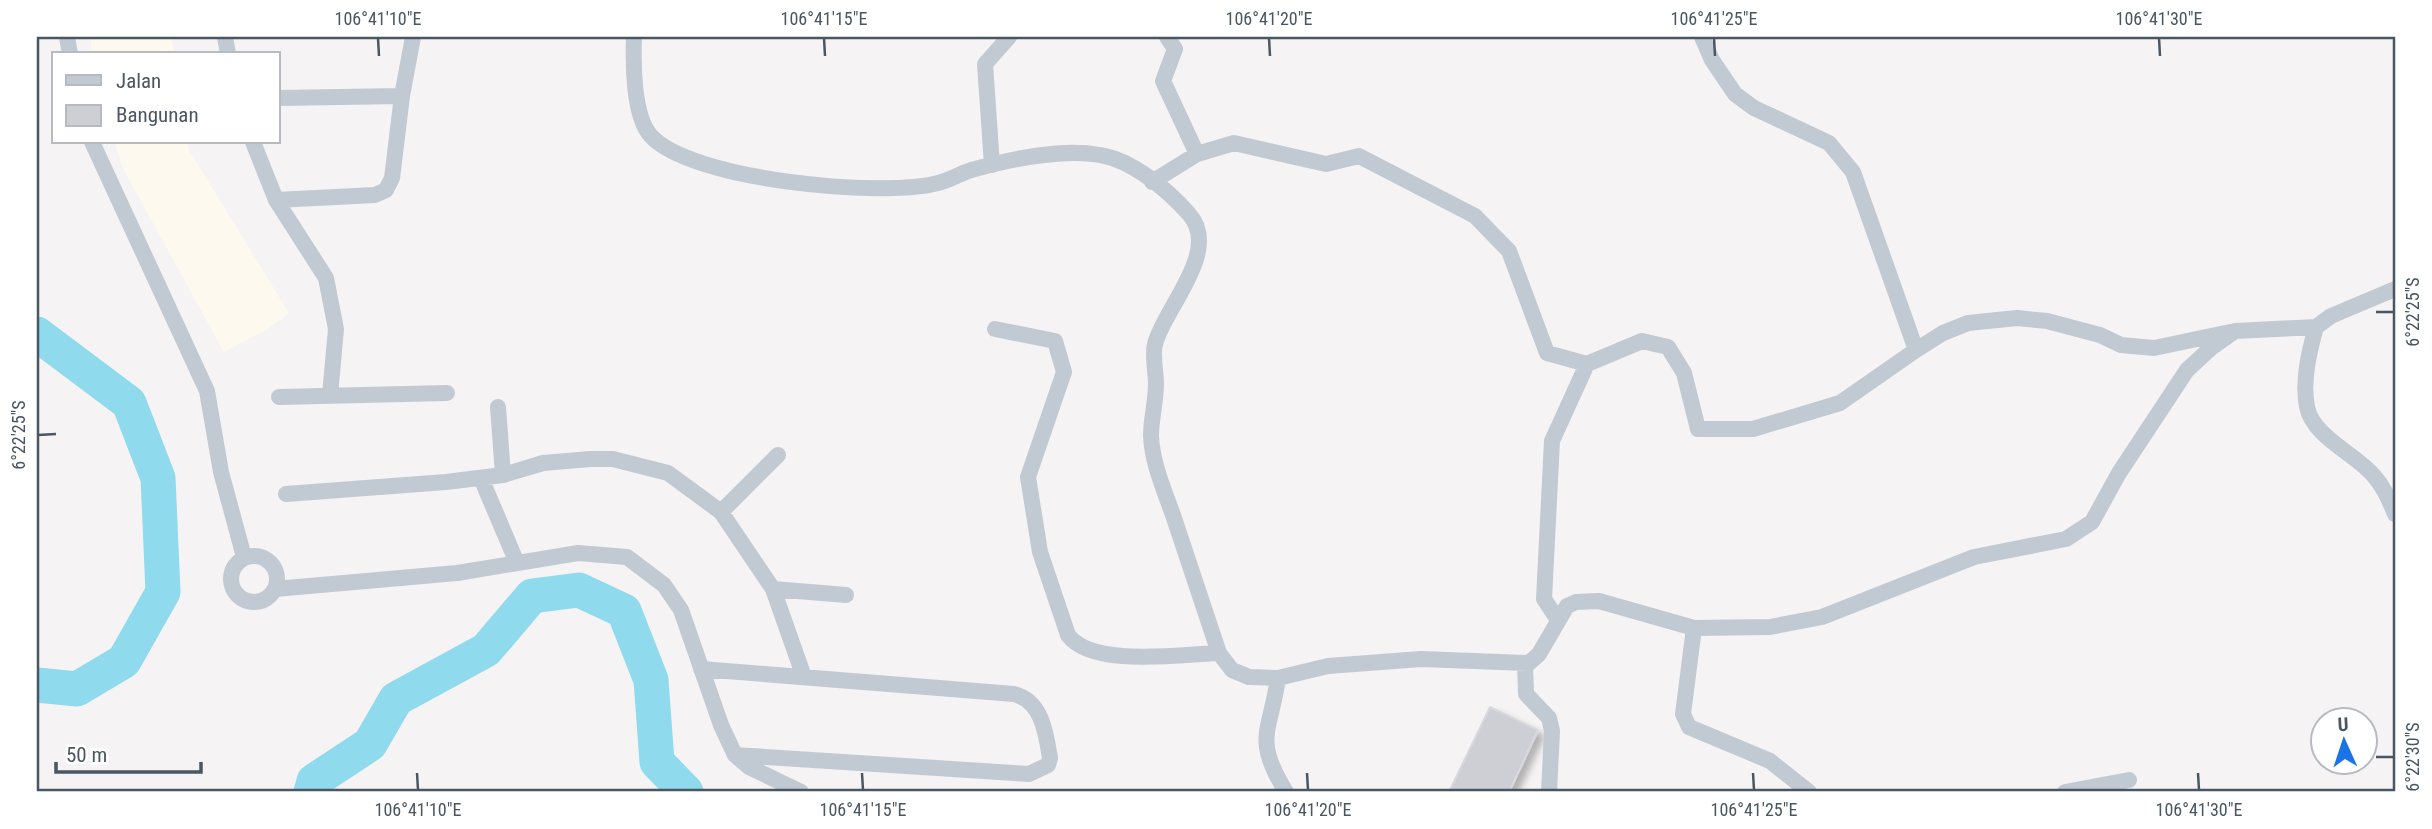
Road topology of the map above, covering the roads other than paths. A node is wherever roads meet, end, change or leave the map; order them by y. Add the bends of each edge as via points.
1 (413, 37) edge
2 (634, 37) edge
3 (1009, 37) edge
4 (1167, 37) edge
5 (1702, 37) edge
6 (402, 96) junction
7 (280, 97) edge
8 (94, 144) edge
9 (254, 144) edge
10 (1196, 154) junction
11 (992, 165) junction
12 (1152, 182) junction
13 (276, 200) junction
14 (2395, 289) edge
15 (2316, 327) junction
16 (995, 329) dead end
17 (2235, 331) junction
18 (1916, 350) junction
19 (1587, 364) junction
20 (447, 393) dead end
21 (330, 395) junction
22 (279, 397) dead end
23 (498, 407) dead end
24 (778, 456) dead end
25 (503, 475) junction
26 (481, 478) junction
27 (286, 494) dead end
28 (721, 512) junction
29 (2395, 514) edge
30 (244, 557) junction
31 (517, 563) junction
32 (275, 589) junction
33 (773, 589) junction
34 (846, 595) dead end
35 (1558, 620) junction
36 (1694, 628) junction
37 (1219, 653) junction
38 (1525, 664) junction
39 (701, 669) junction
40 (804, 677) junction
41 (1278, 678) junction
42 (735, 755) junction
43 (2130, 780) dead end
44 (801, 792) edge
45 (1286, 792) edge
46 (1549, 792) edge
47 (1809, 792) edge
48 (2065, 792) edge

1 - 6 street
2 - 11 street via 633,74 642,116 649,134 667,150 732,171 847,187 937,184
3 - 11 street via 985,64
4 - 10 street via 1175,49 1163,82
5 - 18 street via 1735,94 1754,108 1829,143 1853,172
6 - 7 street
6 - 13 street via 386,190 375,195
8 - 30 street via 207,390 221,472
9 - 13 street
10 - 12 street
10 - 19 street via 1234,144 1326,164 1359,156 1475,216 1509,251 1547,353
11 - 12 street via 1101,155 1130,166
12 - 37 street via 1189,214 1198,233 1195,263 1154,345 1151,437
13 - 21 street via 326,278 336,329
14 - 15 street
15 - 17 street
15 - 29 street via 2305,382 2307,408 2323,432 2373,474
16 - 37 street via 1055,341 1064,372 1028,477 1040,552 1068,635 1075,644 1101,654
17 - 18 street via 2171,346 2137,348 2047,321 1993,319 1956,328
17 - 36 street via 2187,370 2092,522 2080,532 1974,557 1822,617 1770,627
18 - 19 street via 1840,403 1753,429 1698,429 1684,373 1668,347 1642,341
19 - 35 street via 1552,440 1544,599
20 - 21 street
21 - 22 street
23 - 25 street
24 - 28 street
25 - 26 street
25 - 28 street via 543,463 613,459 668,473
26 - 27 street
26 - 31 street
28 - 33 street
30 - 32 street via 268,560 277,574
30 - 32 street via 230,576 239,597 263,601
31 - 32 street via 457,573
31 - 39 street via 578,553 627,556 664,585 681,610
33 - 34 street
33 - 40 street
35 - 36 street via 1567,606 1600,601
35 - 38 street via 1539,654
36 - 47 street via 1683,714 1689,727 1770,761
37 - 41 street via 1232,670 1249,677
38 - 41 street via 1421,659 1328,666
38 - 46 street via 1526,694 1545,713 1552,732
39 - 40 street
39 - 42 street
40 - 42 street via 1022,696 1036,708 1049,762 1029,774
41 - 45 street via 1264,734 1270,765
42 - 44 street via 749,767
43 - 48 street

